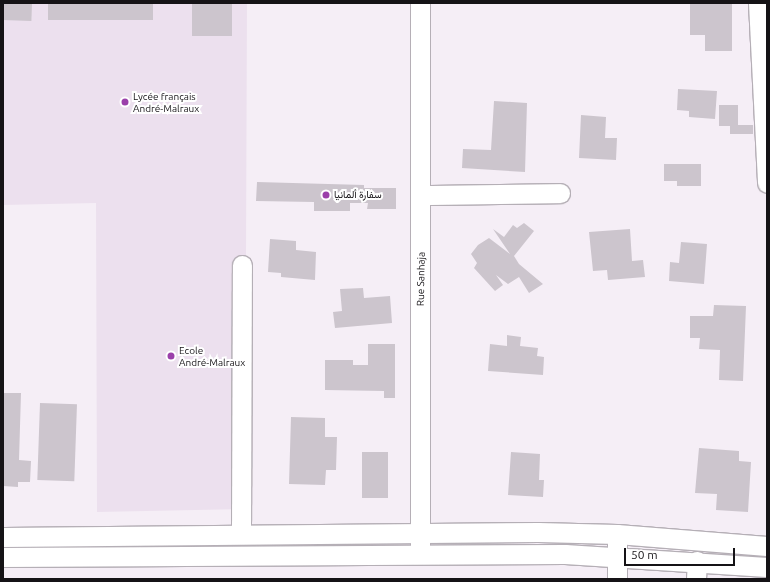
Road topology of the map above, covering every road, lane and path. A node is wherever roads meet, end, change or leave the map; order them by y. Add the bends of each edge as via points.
1 (420, 3) edge
2 (758, 3) edge
3 (764, 57) edge
4 (767, 183) edge
5 (560, 193) dead end
6 (422, 195) junction
7 (242, 265) dead end
8 (420, 533) junction
9 (241, 534) junction
10 (617, 534) junction
11 (3, 537) edge
12 (767, 546) edge
13 (420, 554) junction
14 (617, 556) junction
15 (3, 557) edge
16 (767, 567) edge
17 (697, 570) edge
18 (617, 579) edge

1 - 6 street, Rue Sanhaja
2 - 3 street
3 - 4 street
5 - 6 street
6 - 8 street, Rue Sanhaja
7 - 9 street
8 - 9 street
8 - 10 street
8 - 13 street, Rue Sanhaja
9 - 11 street
10 - 12 street
10 - 14 street
13 - 14 street
13 - 15 street
14 - 17 street
14 - 18 street
16 - 17 street

